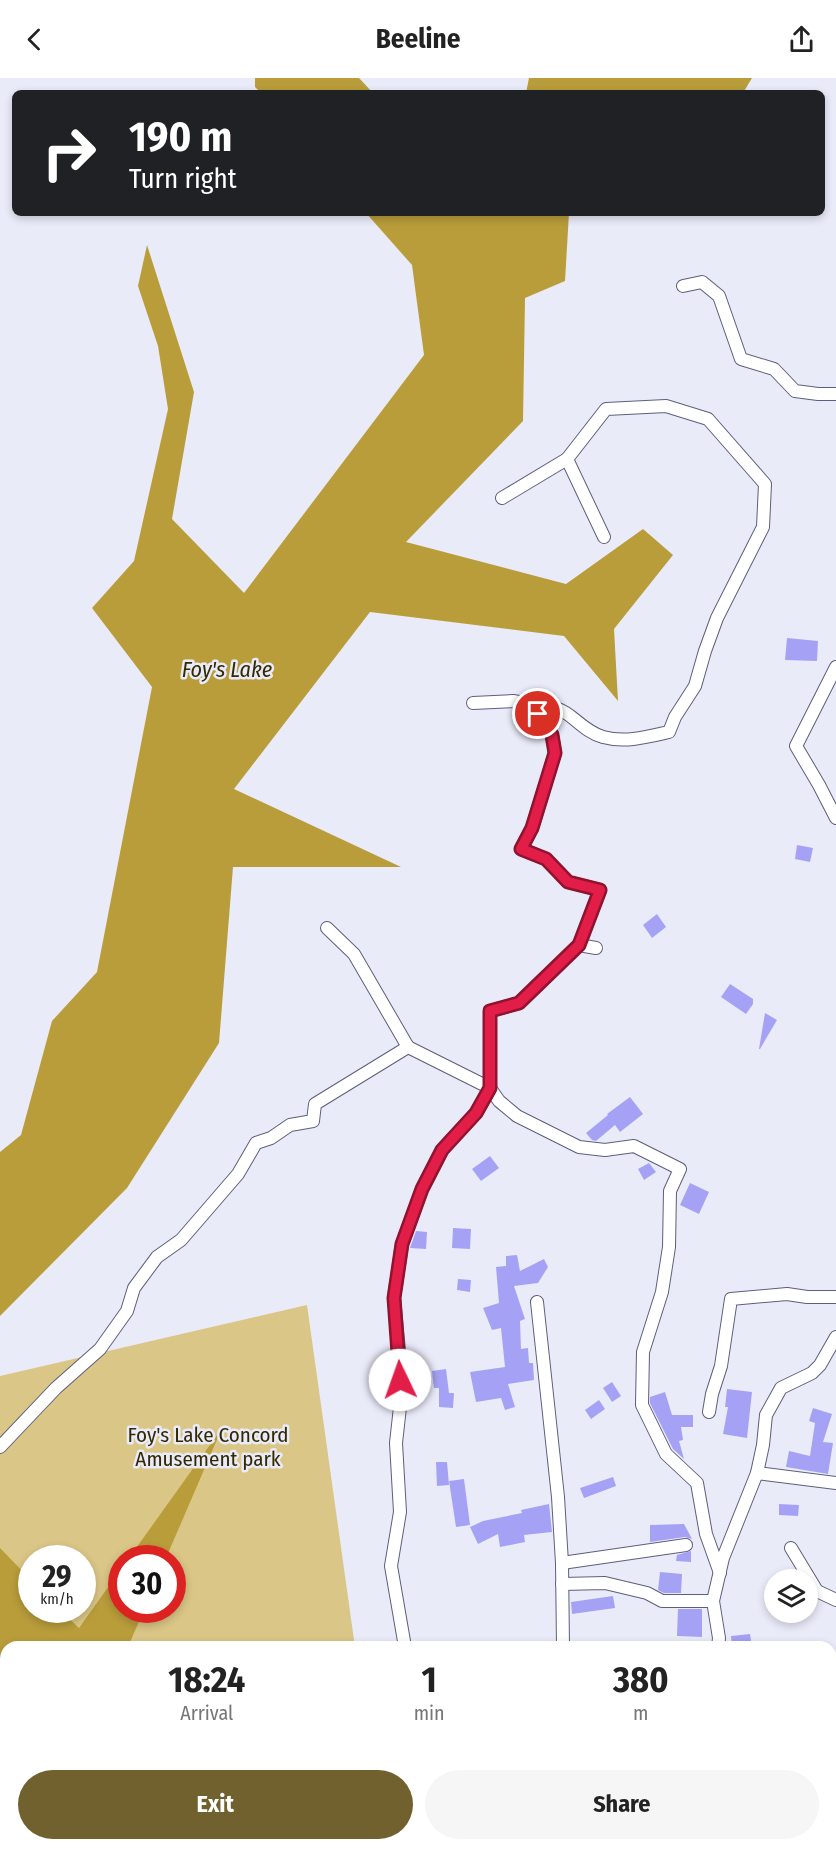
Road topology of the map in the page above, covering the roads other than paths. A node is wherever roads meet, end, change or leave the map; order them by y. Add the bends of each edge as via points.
1 (683, 286) dead end
2 (836, 394) edge
3 (567, 459) junction
4 (502, 498) dead end
5 (604, 537) dead end
6 (836, 667) edge
7 (473, 703) dead end
8 (531, 715) junction
9 (836, 818) edge
10 (327, 928) dead end
11 (579, 945) junction
12 (596, 948) dead end
13 (408, 1047) junction
14 (490, 1088) junction
15 (836, 1297) edge
16 (537, 1302) dead end
17 (836, 1337) edge
18 (709, 1412) dead end
19 (0, 1447) edge
20 (757, 1473) junction
21 (836, 1483) edge
22 (687, 1545) dead end
23 (791, 1548) dead end
24 (562, 1563) junction
25 (720, 1573) junction
26 (562, 1584) junction
27 (836, 1599) edge
28 (713, 1601) junction
29 (404, 1641) edge
30 (563, 1641) edge
31 (719, 1641) edge

1 - 2 street via 702,282 719,296 741,359 774,369 795,391
3 - 4 street
3 - 5 street
3 - 8 street via 606,409 666,406 708,419 765,484 763,528 717,618 695,686 669,732 636,740 602,736 581,726 561,709 543,707
6 - 9 street via 796,746
7 - 8 street via 524,703
8 - 11 street via 538,714 547,722 555,753 532,828 521,849 546,859 568,882 600,890
10 - 13 street via 354,954
11 - 12 street
11 - 14 street via 519,1003 490,1011
13 - 14 street
13 - 19 street via 315,1104 313,1121 290,1125 256,1143 238,1173 181,1240 157,1257 134,1288 127,1311 100,1349
14 - 25 street via 517,1116 579,1147 605,1150 634,1146 680,1169 670,1191 669,1247 662,1292 643,1352 642,1405 666,1454 697,1483 706,1534
14 - 29 street via 476,1113 442,1150 422,1189 402,1244 394,1298 400,1361 396,1443 400,1512 391,1566
15 - 18 street via 787,1294 731,1299
16 - 24 street
17 - 20 street via 820,1365 781,1388 766,1416
20 - 21 street
20 - 25 street
22 - 24 street
23 - 27 street via 817,1591
24 - 26 street
25 - 28 street
26 - 28 street via 604,1584 647,1593 662,1601
26 - 30 street
28 - 31 street

